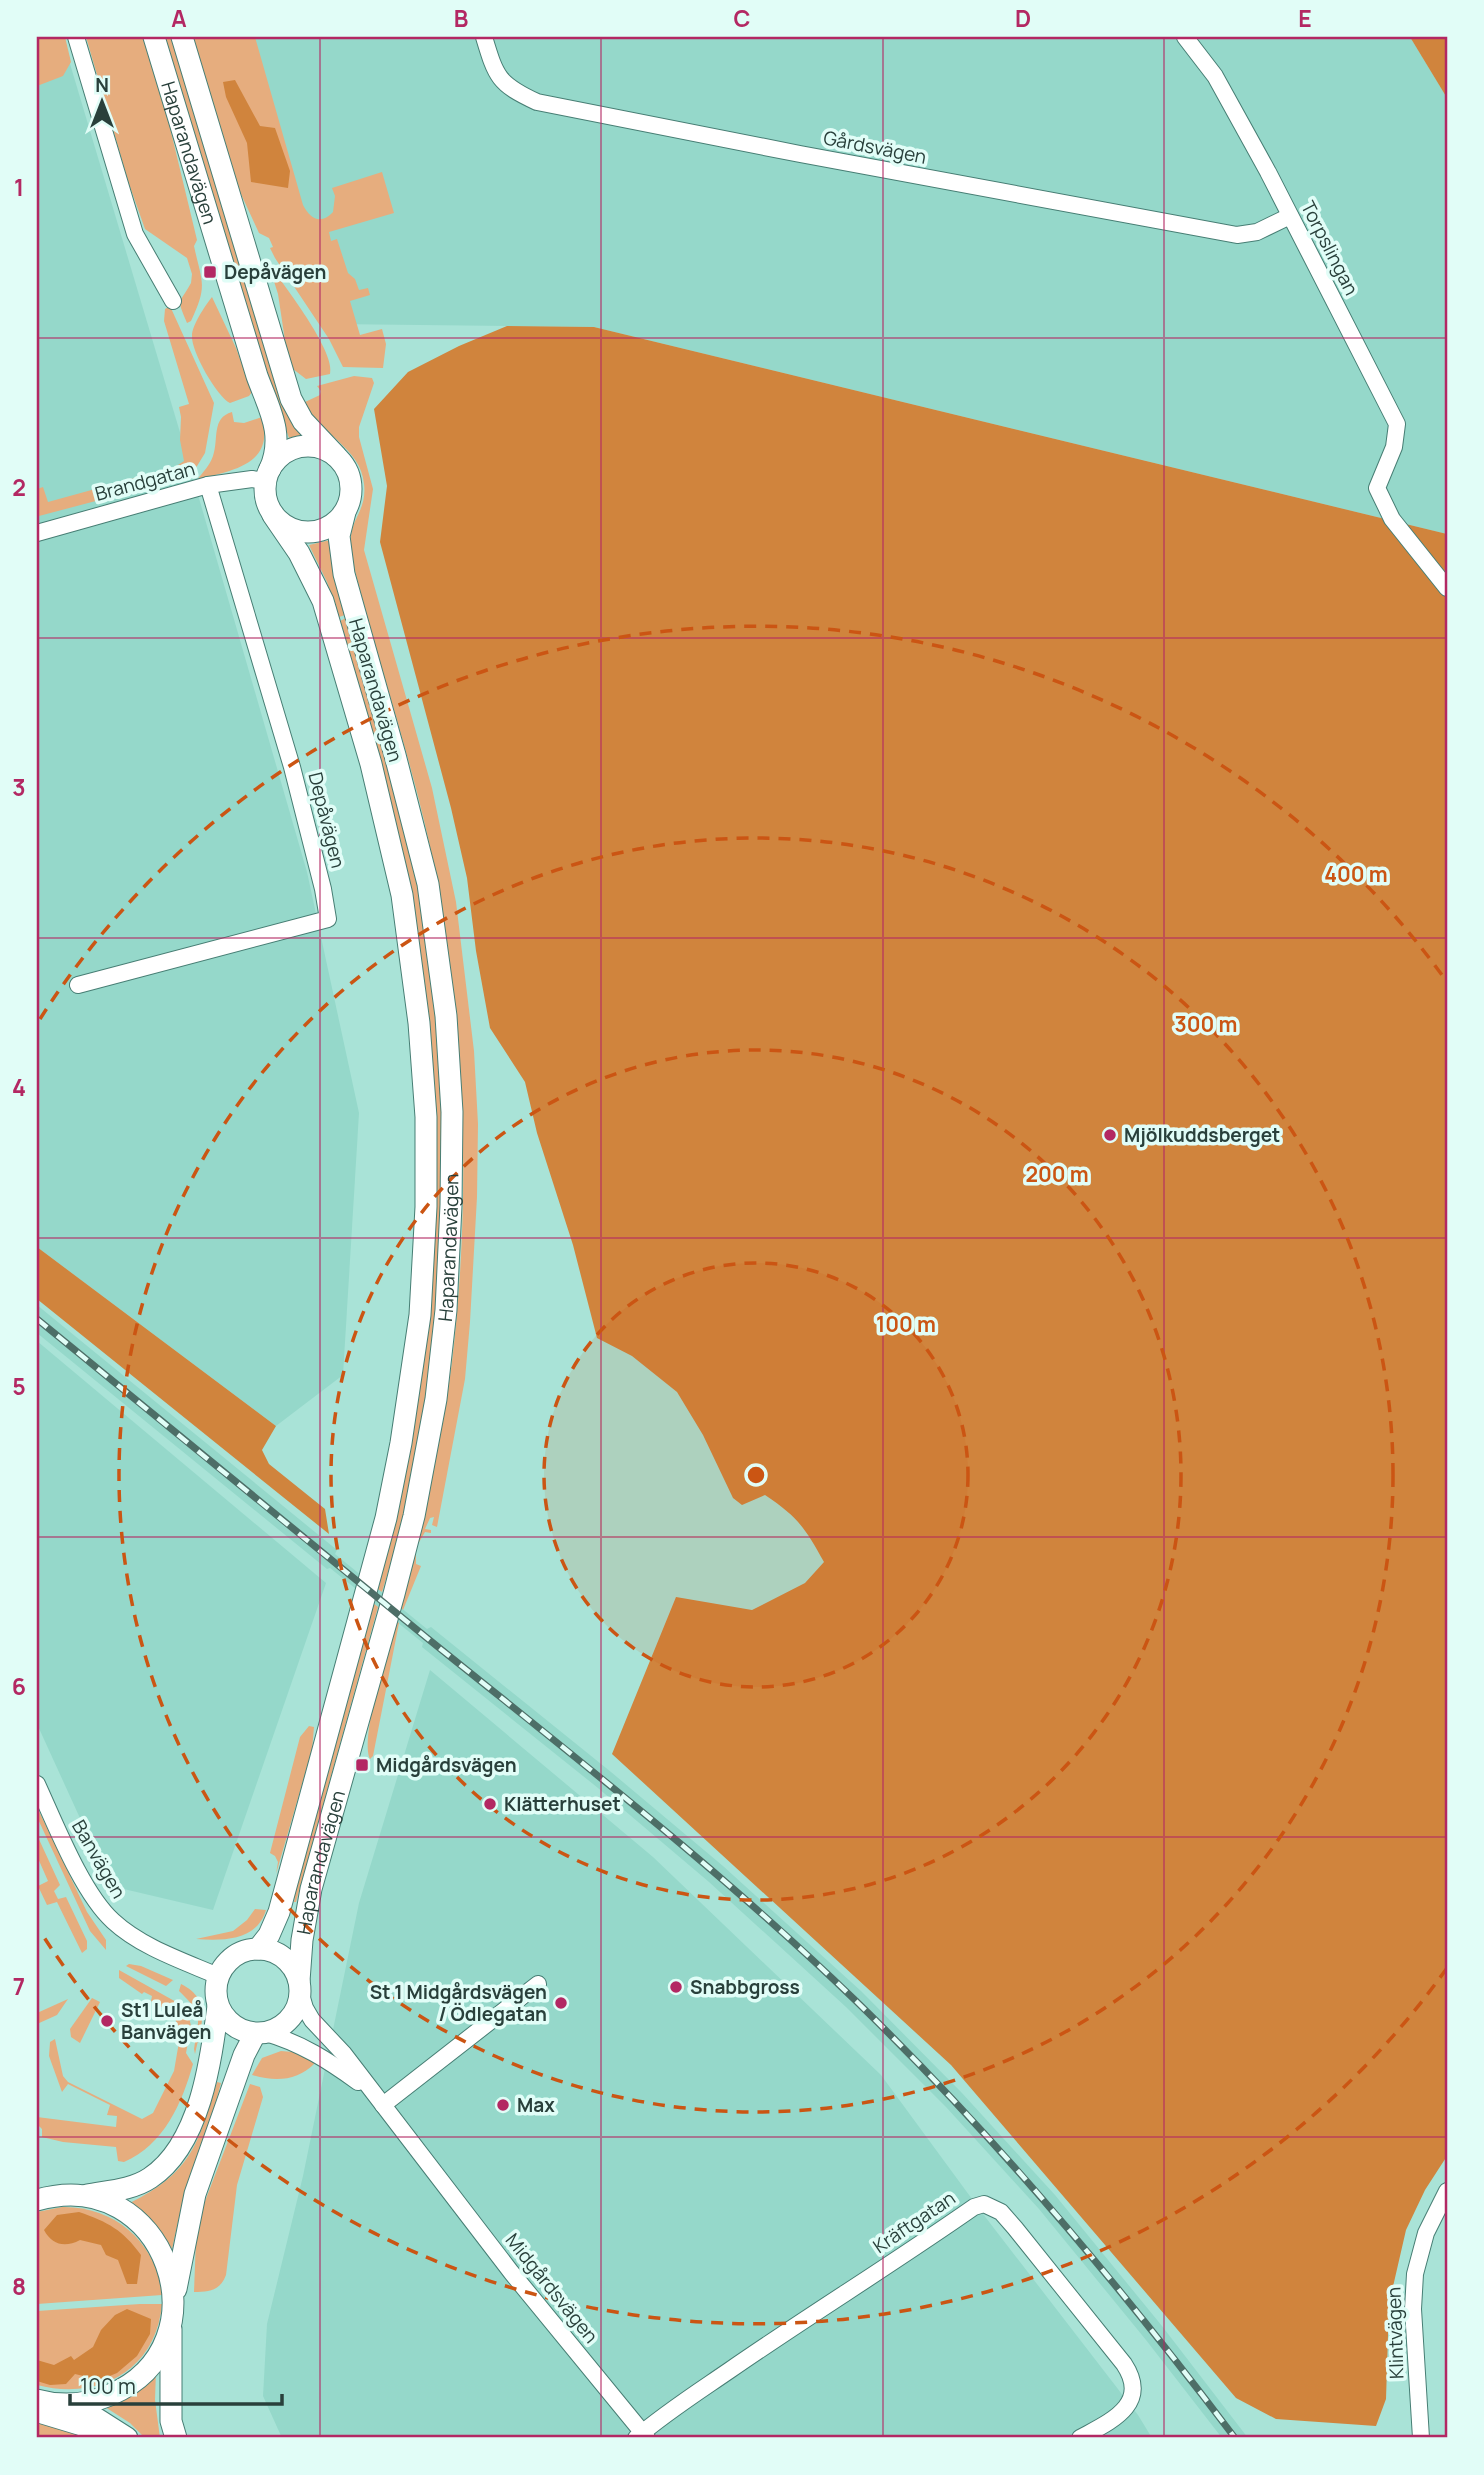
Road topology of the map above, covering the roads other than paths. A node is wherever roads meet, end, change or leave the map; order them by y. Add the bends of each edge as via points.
1 (76, 37) edge
2 (154, 37) edge
3 (182, 37) edge
4 (484, 37) edge
5 (1185, 37) edge
6 (1290, 216) junction
7 (173, 301) dead end
8 (336, 456) junction
9 (268, 475) junction
10 (208, 485) junction
11 (345, 512) junction
12 (274, 515) junction
13 (37, 533) edge
14 (1447, 587) edge
15 (78, 985) dead end
16 (37, 1784) edge
17 (258, 1949) junction
18 (218, 1976) junction
19 (538, 1984) dead end
20 (300, 1986) junction
21 (218, 2006) junction
22 (261, 2033) junction
23 (380, 2101) junction
24 (37, 2185) edge
25 (1447, 2191) edge
26 (76, 2195) junction
27 (37, 2200) edge
28 (172, 2311) junction
29 (40, 2403) edge
30 (641, 2436) edge
31 (100, 2438) edge
32 (127, 2438) edge
33 (176, 2438) edge
34 (1080, 2438) edge
35 (1421, 2438) edge

1 - 7 street via 135,234
2 - 9 main road, Haparandavägen via 275,423 277,449
3 - 8 main road, Haparandavägen via 291,399 303,421
4 - 6 street, Gårdsvägen via 500,80 537,102 1237,235 1257,232
5 - 6 street, Torpslingan via 1215,76
6 - 14 street, Torpslingan via 1397,424 1394,447 1377,488 1392,519
8 - 9 main road via 320,447 300,447 282,455
8 - 11 main road via 351,481
9 - 10 street, Brandgatan
9 - 12 main road via 266,498
10 - 13 street, Brandgatan
10 - 15 street, Depåvägen via 292,767 328,919
11 - 12 main road via 330,527 309,533 291,529
11 - 20 main road, Haparandavägen via 339,536 344,575 428,884 446,1016 451,1205 436,1399 414,1516 311,1889
12 - 17 main road, Haparandavägen via 323,601 371,764 402,895 419,1023 426,1207 420,1315 386,1518 279,1912
16 - 18 street, Banvägen via 87,1887 111,1920 147,1943
17 - 18 main road via 231,1958
17 - 20 main road via 284,1958
18 - 21 main road
19 - 23 street
20 - 22 main road via 293,2015 282,2026
20 - 23 street, Midgårdsvägen via 312,2020
21 - 22 main road via 233,2025
21 - 26 main road via 198,2108 172,2157 138,2184
22 - 23 street, Midgårdsvägen via 297,2043 324,2058
22 - 28 main road via 244,2055 195,2194
23 - 30 street, Midgårdsvägen
24 - 26 main road
25 - 35 street, Klintvägen via 1426,2233 1415,2274
26 - 27 main road
26 - 28 main road via 122,2210 151,2235 167,2266
28 - 29 main road via 164,2343 149,2366 122,2390 78,2404
28 - 33 main road via 171,2421
29 - 31 street
29 - 32 main road via 94,2417
30 - 34 street, Kräftgatan via 789,2329 984,2204 1001,2212 1015,2228 1131,2378 1127,2407

